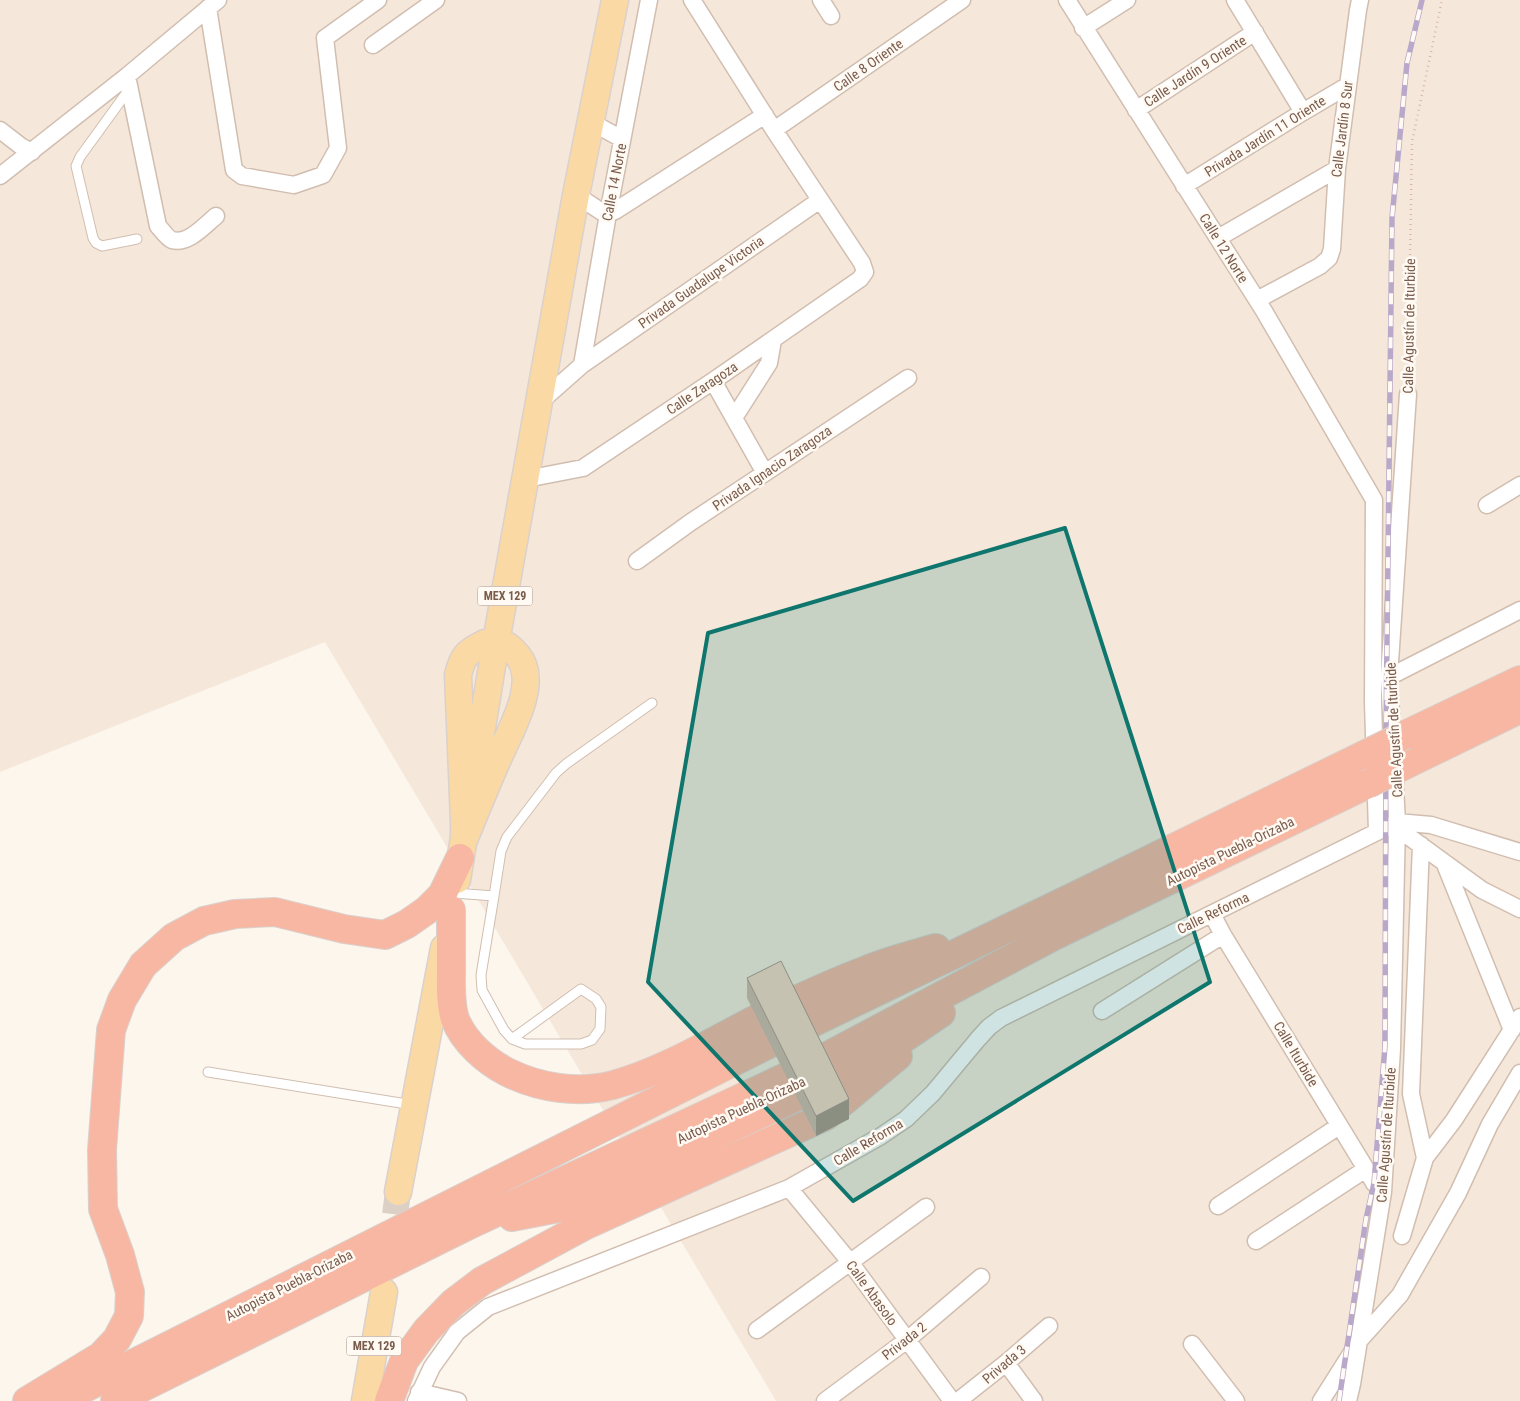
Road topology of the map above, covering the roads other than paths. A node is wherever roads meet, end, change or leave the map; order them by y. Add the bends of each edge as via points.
1 (378, 0) edge
2 (436, 0) edge
3 (615, 0) edge
4 (649, 0) edge
5 (692, 0) edge
6 (820, 0) edge
7 (962, 0) edge
8 (1067, 0) edge
9 (1127, 0) edge
10 (1235, 0) edge
11 (1356, 3) edge
12 (213, 4) edge
13 (831, 16) dead end
14 (1083, 28) junction
15 (1255, 32) junction
16 (373, 45) dead end
17 (129, 82) junction
18 (1347, 86) junction
19 (1136, 110) junction
20 (1303, 112) junction
21 (765, 114) junction
22 (591, 122) junction
23 (0, 130) edge
24 (774, 130) junction
25 (622, 139) junction
26 (32, 152) junction
27 (1336, 169) junction
28 (0, 176) edge
29 (1184, 186) junction
30 (576, 195) junction
31 (820, 200) junction
32 (608, 214) junction
33 (216, 216) dead end
34 (1218, 238) junction
35 (137, 239) dead end
36 (1257, 300) junction
37 (773, 340) junction
38 (582, 365) junction
39 (908, 378) dead end
40 (713, 381) junction
41 (1408, 394) road end
42 (539, 403) junction
43 (734, 418) junction
44 (765, 473) junction
45 (526, 478) junction
46 (1520, 485) edge
47 (1487, 505) dead end
48 (637, 561) dead end
49 (1520, 610) edge
50 (496, 642) junction
51 (1389, 676) junction
52 (1520, 680) edge
53 (652, 704) dead end
54 (1520, 709) edge
55 (1397, 825) junction
56 (1377, 832) junction
57 (1421, 845) junction
58 (462, 849) junction
59 (1520, 852) edge
60 (1444, 862) junction
61 (494, 896) junction
62 (1071, 898) junction
63 (453, 901) junction
64 (1520, 909) edge
65 (1212, 914) junction
66 (1223, 935) junction
67 (1054, 936) junction
68 (1102, 1011) dead end
69 (1516, 1023) edge
70 (512, 1038) junction
71 (906, 1049) junction
72 (208, 1072) dead end
73 (1520, 1073) edge
74 (414, 1105) junction
75 (1339, 1126) junction
76 (1425, 1158) junction
77 (518, 1169) junction
78 (1366, 1169) junction
79 (789, 1188) junction
80 (398, 1192) tunnel mouth
81 (1383, 1192) junction
82 (1218, 1206) dead end
83 (564, 1207) junction
84 (926, 1207) dead end
85 (467, 1226) junction
86 (1402, 1236) dead end
87 (1256, 1241) dead end
88 (850, 1262) junction
89 (981, 1277) dead end
90 (384, 1292) dead end
91 (1049, 1326) dead end
92 (757, 1330) dead end
93 (907, 1340) junction
94 (1358, 1341) junction
95 (1192, 1344) dead end
96 (1006, 1363) junction
97 (418, 1397) edge
98 (27, 1401) edge
99 (59, 1401) edge
100 (115, 1401) edge
101 (365, 1401) edge
102 (389, 1401) edge
103 (458, 1401) edge
104 (825, 1401) edge
105 (952, 1401) edge
106 (958, 1401) edge
107 (1034, 1401) edge
108 (1236, 1401) edge
109 (1321, 1401) edge
110 (1348, 1401) edge

1 - 12 street via 325,38 338,148 323,175 294,185 242,176 234,170
2 - 16 street
3 - 22 main road, MEX 129
4 - 25 street, Calle 14 Norte
5 - 21 street
6 - 13 street
7 - 24 street, Calle 8 Oriente
8 - 14 street, Calle 12 Norte
9 - 14 street
10 - 15 street
11 - 18 street, Calle Jardín 8 Sur
12 - 17 street
14 - 19 street, Calle 12 Norte
15 - 19 street, Calle Jardín 9 Oriente
15 - 20 street
17 - 26 street
17 - 33 street via 158,226 171,239 180,241
17 - 35 lane via 76,166 96,243 102,246
18 - 20 street, Privada Jardín 11 Oriente
18 - 27 street, Calle Jardín 8 Sur
19 - 29 street, Calle 12 Norte
20 - 29 street, Privada Jardín 11 Oriente
21 - 24 street
21 - 32 street
22 - 25 street
22 - 30 main road, MEX 129
23 - 26 street
24 - 31 street
25 - 32 street, Calle 14 Norte
26 - 28 street
27 - 34 street
27 - 36 street, Calle Jardín 8 Sur via 1329,258
29 - 34 street, Calle 12 Norte
30 - 32 street
30 - 42 main road, MEX 129
31 - 37 street, Calle Zaragoza via 865,272 860,279
31 - 38 street, Privada Guadalupe Victoria
32 - 38 street, Calle 14 Norte
34 - 36 street, Calle 12 Norte
36 - 56 street, Calle 12 Norte via 1374,500 1373,702
37 - 40 street, Calle Zaragoza
37 - 43 street via 769,363
38 - 42 street, Privada Guadalupe Victoria
39 - 44 street, Privada Ignacio Zaragoza
40 - 43 street
40 - 45 street, Calle Zaragoza via 583,468
41 - 51 street, Calle Agustín de Iturbide
42 - 45 main road, MEX 129
43 - 44 street
44 - 48 street, Privada Ignacio Zaragoza
45 - 50 main road, MEX 129
46 - 47 street
49 - 51 street
50 - 58 main road, MEX 129
50 - 58 main road via 512,648 522,661 526,674 525,690
51 - 55 street, Calle Agustín de Iturbide
52 - 62 highway, Autopista Puebla-Orizaba, bridge
53 - 61 lane via 556,773 507,837 501,851
54 - 67 highway, Autopista Puebla-Orizaba, bridge
55 - 56 street, Calle Reforma
55 - 57 street
55 - 59 street via 1430,825
55 - 81 street, Calle Agustín de Iturbide via 1392,1049
56 - 65 street, Calle Reforma
57 - 60 street
57 - 76 street via 1411,1094
58 - 63 main road, MEX 129
58 - 98 highway via 442,895 427,910 385,935 344,929 275,912 235,914 204,921 174,937 144,965 122,1000 111,1030 102,1150 103,1209 130,1292 129,1316 117,1339 101,1356
60 - 64 street via 1482,890
60 - 69 street
61 - 63 lane
61 - 70 lane via 481,975 482,990 504,1030
62 - 63 highway via 976,935 864,970 774,1010 659,1068 613,1085 570,1089 533,1082 501,1069 472,1045 460,1029 451,994
62 - 77 highway, Autopista Puebla-Orizaba
62 - 77 highway, Autopista Puebla-Orizaba via 986,956 886,1012 679,1116 549,1164
63 - 74 main road, MEX 129
65 - 66 street, Calle Iturbide
65 - 79 street, Calle Reforma via 1001,1018 989,1027 906,1119
66 - 68 street
66 - 75 street, Calle Iturbide
67 - 71 highway, Autopista Puebla-Orizaba
67 - 83 highway, Autopista Puebla-Orizaba via 900,1041 813,1088
67 - 85 highway, Autopista Puebla-Orizaba via 802,1069
69 - 76 street via 1454,1120
70 - 70 lane via 581,990 596,999 601,1007 600,1029 592,1040 581,1044 525,1044
71 - 83 highway, Autopista Puebla-Orizaba via 819,1102 670,1172
71 - 102 highway via 826,1116 586,1225 482,1281 453,1303 426,1331 404,1361
72 - 74 lane
73 - 94 street via 1400,1295
74 - 80 main road, MEX 129
75 - 78 street, Calle Iturbide
75 - 82 street
76 - 86 street
77 - 99 highway, Autopista Puebla-Orizaba
78 - 81 street, Calle Iturbide
78 - 87 street
79 - 88 street, Calle Abasolo
79 - 97 street, Calle Reforma via 488,1307 457,1332 432,1367
81 - 94 street, Calle Agustín de Iturbide
83 - 85 highway, Autopista Puebla-Orizaba
84 - 88 street
85 - 100 highway, Autopista Puebla-Orizaba
88 - 92 street
88 - 93 street, Calle Abasolo
89 - 93 street, Privada 2
90 - 101 main road, MEX 129
91 - 96 street, Privada 3
93 - 104 street, Privada 2
93 - 105 street, Calle Abasolo
94 - 109 street
94 - 110 street, Calle Agustín de Iturbide
95 - 108 street
96 - 106 street, Privada 3
96 - 107 street
97 - 103 street

